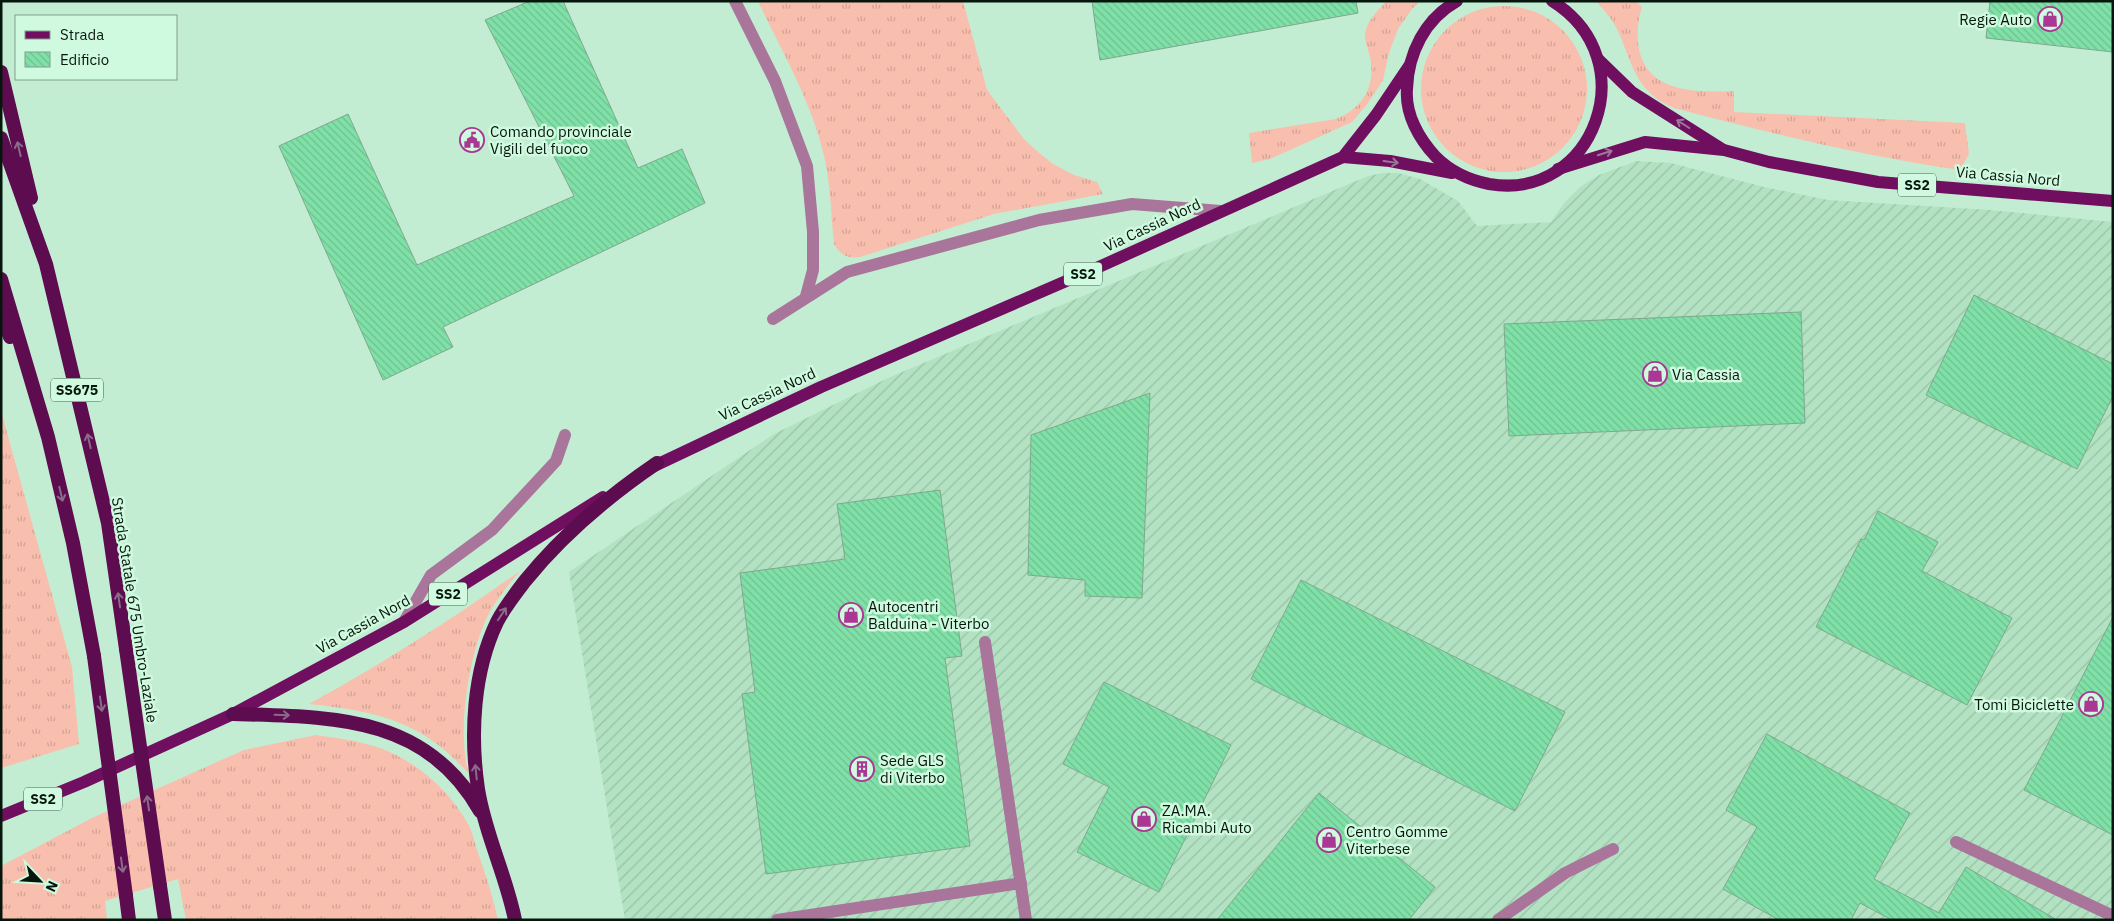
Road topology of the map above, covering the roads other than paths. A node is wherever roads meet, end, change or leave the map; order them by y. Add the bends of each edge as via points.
1 (735, 1) edge
2 (1450, 1) edge
3 (1457, 1) edge
4 (1552, 1) edge
5 (1561, 5) edge
6 (1441, 12) junction
7 (1598, 59) junction
8 (1409, 66) junction
9 (1, 72) edge
10 (1, 138) edge
11 (1724, 150) junction
12 (1343, 157) junction
13 (1558, 169) junction
14 (1458, 174) junction
15 (2113, 201) edge
16 (1221, 211) junction
17 (46, 264) junction
18 (1, 279) edge
19 (806, 296) junction
20 (1, 314) edge
21 (773, 319) dead end
22 (565, 436) dead end
23 (48, 437) junction
24 (657, 463) junction
25 (404, 622) junction
26 (985, 642) dead end
27 (233, 714) junction
28 (1, 816) edge
29 (485, 820) junction
30 (1956, 842) dead end
31 (1614, 849) dead end
32 (1021, 884) junction
33 (2113, 916) edge
34 (129, 920) edge
35 (165, 920) edge
36 (515, 920) edge
37 (777, 920) edge
38 (1026, 920) edge
39 (1498, 920) edge

1 - 19 street via 775,81 807,166 813,270
2 - 6 street
3 - 6 main road, SS2
4 - 5 main road, SS2
5 - 7 main road, SS2 via 1591,40
6 - 8 main road, SS2 via 1420,36
11 -> 7 main road, Via Cassia Nord / SS2 via 1632,92
7 - 13 main road, SS2 via 1602,100 1597,119 1575,155
8 - 12 main road, Via Cassia Nord / SS2
8 - 14 main road, SS2 via 1406,92 1416,129 1427,147
17 -> 9 highway
10 - 17 highway, Strada Statale 675 Umbro-Laziale / SS675
13 -> 11 main road, Via Cassia Nord / SS2 via 1645,142
11 - 15 main road, Via Cassia Nord / SS2 via 1769,162 1878,182
12 -> 14 main road, Via Cassia Nord / SS2 via 1390,161
12 - 16 main road, Via Cassia Nord / SS2
13 - 14 main road, SS2 via 1540,178 1506,185 1478,182
16 - 19 street via 1132,204 1039,220 847,272
16 - 24 main road, Via Cassia Nord / SS2
35 -> 17 highway, Strada Statale 675 Umbro-Laziale / SS675, bridge via 108,522
18 - 23 highway, SS675
19 - 21 street
20 - 23 highway
22 - 25 street via 556,461 492,530 431,575
23 -> 34 highway, SS675, bridge via 73,543 94,656
24 - 25 main road, Via Cassia Nord / SS2
29 -> 24 highway via 475,760 476,701 497,621 542,560 568,533 596,507
25 - 27 main road, Via Cassia Nord / SS2
26 - 32 street
27 - 28 main road, SS2
27 -> 29 highway via 318,717 387,730 428,752 445,766 474,800
29 - 36 highway
30 - 33 street
31 - 39 street via 1565,873
32 - 37 street
32 - 38 street

